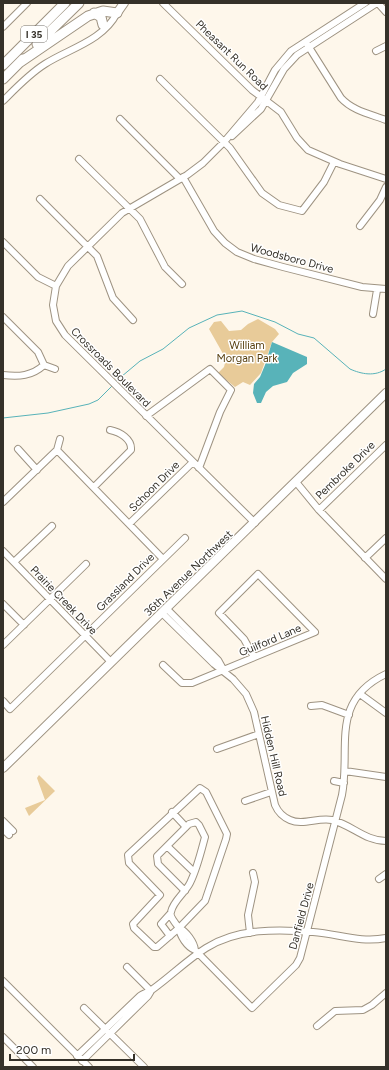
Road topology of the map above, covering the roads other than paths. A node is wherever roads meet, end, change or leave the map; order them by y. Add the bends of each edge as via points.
1 (27, 3) edge
2 (65, 3) edge
3 (79, 3) edge
4 (124, 3) edge
5 (163, 3) edge
6 (365, 3) edge
7 (378, 3) edge
8 (386, 12) edge
9 (117, 13) junction
10 (94, 14) junction
11 (103, 25) junction
12 (3, 28) edge
13 (89, 40) junction
14 (307, 43) junction
15 (386, 46) edge
16 (376, 50) dead end
17 (19, 63) junction
18 (3, 65) edge
19 (3, 79) edge
20 (160, 79) dead end
21 (263, 99) junction
22 (3, 101) edge
23 (120, 119) dead end
24 (386, 120) edge
25 (224, 142) junction
26 (79, 159) dead end
27 (334, 162) junction
28 (181, 178) junction
29 (386, 179) edge
30 (386, 187) edge
31 (40, 199) dead end
32 (130, 208) junction
33 (360, 226) dead end
34 (3, 242) edge
35 (88, 246) junction
36 (182, 284) dead end
37 (56, 286) junction
38 (377, 290) junction
39 (386, 290) edge
40 (373, 314) dead end
41 (3, 317) edge
42 (133, 320) dead end
43 (44, 365) junction
44 (55, 369) dead end
45 (3, 375) edge
46 (386, 393) edge
47 (146, 416) junction
48 (110, 430) dead end
49 (60, 439) dead end
50 (18, 449) dead end
51 (384, 449) edge
52 (57, 450) junction
53 (193, 462) junction
54 (199, 468) junction
55 (37, 470) junction
56 (294, 484) junction
57 (94, 487) junction
58 (3, 502) edge
59 (319, 510) junction
60 (254, 523) junction
61 (129, 524) junction
62 (52, 526) dead end
63 (185, 538) dead end
64 (386, 538) edge
65 (3, 552) edge
66 (365, 558) junction
67 (163, 559) junction
68 (14, 562) junction
69 (86, 564) dead end
70 (386, 579) edge
71 (50, 599) junction
72 (3, 604) edge
73 (165, 611) junction
74 (24, 625) junction
75 (86, 636) junction
76 (3, 645) edge
77 (254, 657) junction
78 (111, 662) junction
79 (163, 665) dead end
80 (224, 670) junction
81 (386, 674) edge
82 (360, 694) junction
83 (3, 701) edge
84 (311, 706) dead end
85 (386, 713) edge
86 (349, 715) junction
87 (259, 734) junction
88 (217, 749) dead end
89 (3, 768) edge
90 (345, 771) junction
91 (386, 778) edge
92 (334, 781) dead end
93 (344, 783) junction
94 (271, 792) junction
95 (244, 801) dead end
96 (172, 812) junction
97 (3, 821) edge
98 (336, 821) junction
99 (186, 826) junction
100 (3, 829) edge
101 (386, 841) edge
102 (167, 846) junction
103 (194, 872) junction
104 (253, 873) dead end
105 (386, 874) edge
106 (379, 879) dead end
107 (185, 891) junction
108 (170, 914) junction
109 (179, 928) junction
110 (307, 931) junction
111 (250, 933) junction
112 (170, 936) junction
113 (386, 938) edge
114 (197, 952) junction
115 (127, 967) dead end
116 (3, 981) edge
117 (151, 991) junction
118 (386, 993) edge
119 (84, 1008) dead end
120 (318, 1026) dead end
121 (107, 1031) junction
122 (3, 1037) edge
123 (78, 1056) junction
124 (82, 1061) junction
125 (33, 1067) edge
126 (88, 1067) edge
127 (144, 1067) edge

1 - 12 street
2 - 18 highway, I 35
3 - 17 highway, I 35
4 - 9 main road
5 - 21 street, Pheasant Run Road
6 - 14 street, Crossroads Boulevard
7 - 8 street
7 - 14 street, Crossroads Boulevard
9 - 10 highway via 103,11
9 - 11 street
9 - 13 street
10 - 11 highway via 101,17
10 - 17 highway via 69,27
11 - 13 street
13 - 22 street via 37,69
14 - 21 street, Crossroads Boulevard via 291,51 280,63
14 - 24 street via 344,101 357,110
15 - 16 street
17 - 19 highway, I 35
20 - 25 street
21 - 25 street, Crossroads Boulevard via 248,122
21 - 27 street, Pheasant Run Road via 281,112 297,138 308,150
23 - 28 street, Woodsboro Drive
25 - 27 street via 241,161 262,194 280,205 295,210 302,211 305,208 327,178
25 - 28 street, Crossroads Boulevard via 199,166
26 - 32 street
27 - 29 street, Pheasant Run Road
28 - 32 street, Crossroads Boulevard
28 - 38 street, Woodsboro Drive via 214,231 237,252 257,260
30 - 33 street via 380,200
31 - 35 street
32 - 35 street, Crossroads Boulevard
32 - 36 street via 142,222 165,267
34 - 37 street via 38,277
35 - 37 street, Crossroads Boulevard via 68,266
35 - 42 street via 100,262 113,298
37 - 47 street, Crossroads Boulevard via 53,305 59,326
38 - 39 street, Woodsboro Drive
38 - 40 street
41 - 43 street via 38,352
43 - 44 street
43 - 45 street via 30,374
46 - 56 main road, 36th Avenue Northwest
47 - 53 street, Crossroads Boulevard
47 - 54 street via 210,369 231,390
48 - 57 street via 118,431 128,441 131,450
49 - 52 street
50 - 55 street
51 - 59 street, Pembroke Drive
52 - 55 street
52 - 57 street, Grassland Drive
53 - 54 street, Crossroads Boulevard
53 - 61 street, Schoon Drive
54 - 60 street, Crossroads Boulevard
55 - 58 street
56 - 59 street
56 - 60 main road, 36th Avenue Northwest
57 - 61 street, Grassland Drive
59 - 66 street
60 - 73 main road, 36th Avenue Northwest
61 - 67 street, Grassland Drive
62 - 68 street
63 - 67 street
64 - 66 street
65 - 68 street, Prairie Creek Drive
66 - 70 street
67 - 75 street, Grassland Drive
68 - 71 street, Prairie Creek Drive
69 - 71 street
71 - 74 street
71 - 75 street, Prairie Creek Drive
72 - 74 street
73 - 78 main road, 36th Avenue Northwest
73 - 80 street, Hidden Hill Road via 218,660
74 - 76 street
75 - 78 street, Prairie Creek Drive
75 - 83 street, Grassland Drive via 10,709
77 - 77 street, Guilford Lane via 315,632 258,574 218,613 240,634
77 - 80 street, Guilford Lane
78 - 89 main road, 36th Avenue Northwest
79 - 80 street, Guilford Lane via 178,680 188,684
80 - 87 street, Hidden Hill Road via 249,700
81 - 82 street, Danfield Drive via 373,681
82 - 85 street
82 - 86 street, Danfield Drive
84 - 86 street via 322,705
86 - 90 street, Danfield Drive via 344,732
87 - 88 street
87 - 94 street, Hidden Hill Road
90 - 91 street
90 - 93 street, Danfield Drive
92 - 93 street
93 - 98 street, Danfield Drive
94 - 95 street
94 - 98 street, Hidden Hill Road via 277,809 290,820
96 - 99 street
96 - 109 street via 197,789 202,788 227,834 205,901
96 - 112 street via 128,855 129,863 160,895 135,921 134,928 154,947
97 - 100 street via 11,833
98 - 101 street, Hidden Hill Road via 369,838
98 - 110 street, Danfield Drive
99 - 102 street
99 - 103 street via 196,822 205,837
102 - 103 street
102 - 107 street via 156,856 156,860
103 - 107 street
104 - 111 street via 254,882 248,915
105 - 106 street
107 - 108 street
108 - 109 street
108 - 112 street via 161,924
109 - 112 street
109 - 114 street via 184,930
110 - 111 street
110 - 113 street via 355,940
110 - 114 street, Danfield Drive via 296,965 252,1008
111 - 114 street via 225,939
114 - 117 street
115 - 117 street
116 - 123 street
117 - 121 street
118 - 120 street via 366,1009 335,1011
119 - 121 street
121 - 123 street
121 - 124 street
121 - 127 street
122 - 125 street
123 - 124 street
124 - 126 street

